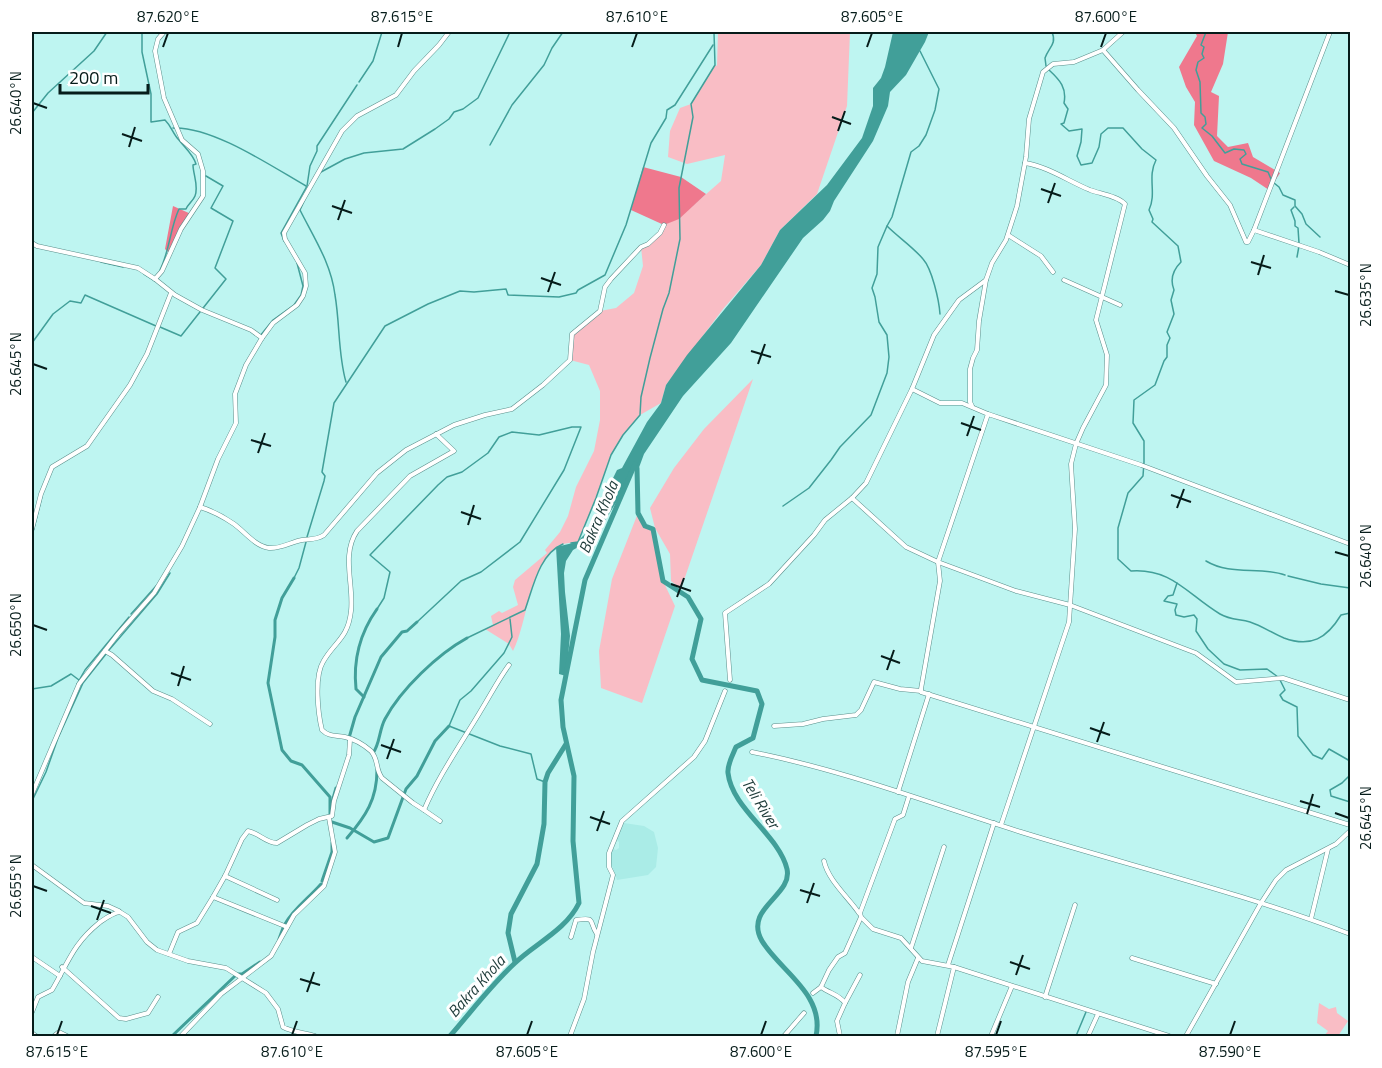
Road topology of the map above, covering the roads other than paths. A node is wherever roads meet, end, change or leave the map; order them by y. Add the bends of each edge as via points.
1 (164, 32) edge
2 (449, 32) edge
3 (1123, 32) edge
4 (1330, 32) edge
5 (1104, 50) junction
6 (1025, 163) junction
7 (664, 225) dead end
8 (1254, 230) junction
9 (1008, 235) junction
10 (32, 243) edge
11 (1350, 265) edge
12 (1053, 272) dead end
13 (155, 279) junction
14 (986, 280) junction
15 (1064, 280) dead end
16 (171, 293) junction
17 (1103, 297) junction
18 (1120, 305) dead end
19 (261, 338) junction
20 (912, 389) junction
21 (972, 406) junction
22 (988, 414) junction
23 (436, 434) junction
24 (1076, 444) junction
25 (852, 498) junction
26 (200, 507) junction
27 (32, 529) edge
28 (1350, 544) edge
29 (938, 562) junction
30 (1070, 605) junction
31 (105, 651) junction
32 (510, 665) dead end
33 (730, 680) dead end
34 (725, 691) dead end
35 (921, 691) junction
36 (929, 694) junction
37 (1350, 700) edge
38 (210, 724) dead end
39 (774, 726) dead end
40 (1034, 728) junction
41 (352, 741) junction
42 (752, 752) dead end
43 (898, 792) junction
44 (32, 794) edge
45 (909, 796) junction
46 (424, 810) junction
47 (329, 818) junction
48 (441, 821) dead end
49 (994, 823) junction
50 (1001, 825) junction
51 (1350, 825) edge
52 (1350, 831) edge
53 (944, 847) dead end
54 (1328, 849) junction
55 (824, 861) dead end
56 (32, 865) edge
57 (225, 876) junction
58 (213, 897) junction
59 (277, 900) dead end
60 (1261, 903) junction
61 (1075, 905) dead end
62 (120, 912) junction
63 (860, 915) junction
64 (1311, 919) junction
65 (286, 927) junction
66 (598, 934) junction
67 (1350, 934) edge
68 (571, 937) dead end
69 (911, 948) junction
70 (169, 954) junction
71 (32, 957) edge
72 (918, 958) junction
73 (1132, 958) dead end
74 (948, 965) junction
75 (62, 967) junction
76 (954, 967) junction
77 (860, 975) dead end
78 (60, 976) junction
79 (242, 977) junction
80 (1216, 984) junction
81 (1012, 986) junction
82 (821, 987) junction
83 (813, 993) dead end
84 (158, 997) dead end
85 (1045, 997) junction
86 (845, 1003) junction
87 (32, 1012) edge
88 (804, 1013) dead end
89 (1098, 1014) junction
90 (32, 1033) edge
91 (36, 1036) edge
92 (54, 1036) edge
93 (67, 1036) edge
94 (181, 1036) edge
95 (315, 1036) edge
96 (570, 1036) edge
97 (784, 1036) edge
98 (840, 1036) edge
99 (897, 1036) edge
100 (937, 1036) edge
101 (991, 1036) edge
102 (1088, 1036) edge
103 (1169, 1036) edge
104 (1186, 1036) edge

1 - 13 street via 155,51 164,98 182,140 198,154 203,196 181,228
2 - 19 street via 396,95 357,116 342,131 284,233 304,273 303,296
3 - 5 street
4 - 8 street
5 - 6 street via 1048,67 1038,81 1029,118
5 - 8 street via 1174,128 1230,205 1247,243
6 - 9 street
6 - 17 street via 1057,172 1125,204
7 - 23 street via 605,287 600,311 572,334 570,360 561,369 512,409 473,418
8 - 11 street
9 - 12 street via 1041,256
9 - 14 street
10 - 13 street via 138,268
13 - 16 street
14 - 20 street via 959,300 934,335
14 - 21 street via 977,350 970,369
15 - 17 street
16 - 19 street
16 - 27 street via 130,385 87,446 52,467
17 - 18 street
17 - 24 street via 1096,320 1107,354 1106,385
19 - 26 street via 240,380 236,423
20 - 21 street via 940,403
20 - 25 street via 870,476
21 - 22 street
22 - 24 street
22 - 29 street
23 - 26 street via 406,450 377,473 319,538 266,548 225,518
23 - 41 street via 454,451 410,476 352,539 348,572 351,612 343,638 319,670 318,704 322,730 329,736
24 - 28 street
24 - 30 street via 1071,464 1075,529
25 - 29 street via 906,547
25 - 33 street via 820,526 769,584 725,613
26 - 31 street via 154,592
29 - 30 street via 1016,591
29 - 35 street via 939,581
30 - 37 street via 1196,653 1236,682 1283,678
30 - 40 street via 1069,622
31 - 38 street via 153,691
31 - 44 street via 79,684
32 - 46 street via 453,755
34 - 66 street via 705,741 694,757 622,820 609,853 613,875
35 - 36 street
35 - 39 street via 874,682 856,715
36 - 40 street
36 - 43 street
40 - 50 street
40 - 51 street
41 - 46 street via 376,758 382,778
41 - 47 street
42 - 43 street via 801,762
43 - 45 street
45 - 49 street
45 - 63 street via 903,816 896,819
46 - 48 street
47 - 57 street via 313,822 274,844 248,831
47 - 65 street via 335,852 324,886
49 - 50 street
49 - 74 street
50 - 60 street
52 - 54 street
53 - 69 street
54 - 60 street via 1286,870
54 - 64 street
55 - 63 street
56 - 62 street via 84,903
57 - 58 street
57 - 59 street
58 - 65 street
58 - 70 street via 197,923 178,932
60 - 64 street
60 - 80 street
61 - 85 street
62 - 70 street via 153,946
62 - 75 street via 85,936
63 - 69 street via 873,929 901,938
63 - 82 street via 846,951 838,957
64 - 67 street
65 - 79 street via 271,956
66 - 68 street via 592,921 576,920
66 - 96 street via 584,999
69 - 72 street
70 - 79 street via 226,968
71 - 78 street
72 - 74 street
72 - 99 street via 908,982
73 - 80 street
74 - 76 street
75 - 78 street
75 - 84 street via 119,1018 148,1012
76 - 81 street
76 - 100 street
77 - 86 street
78 - 87 street via 50,992 38,996
79 - 94 street
79 - 95 street via 275,1003 283,1027
80 - 104 street
81 - 85 street
81 - 101 street
82 - 83 street
82 - 86 street
85 - 89 street
86 - 98 street via 837,1021
88 - 97 street
89 - 102 street
89 - 103 street
90 - 91 street
92 - 93 street via 59,1032

